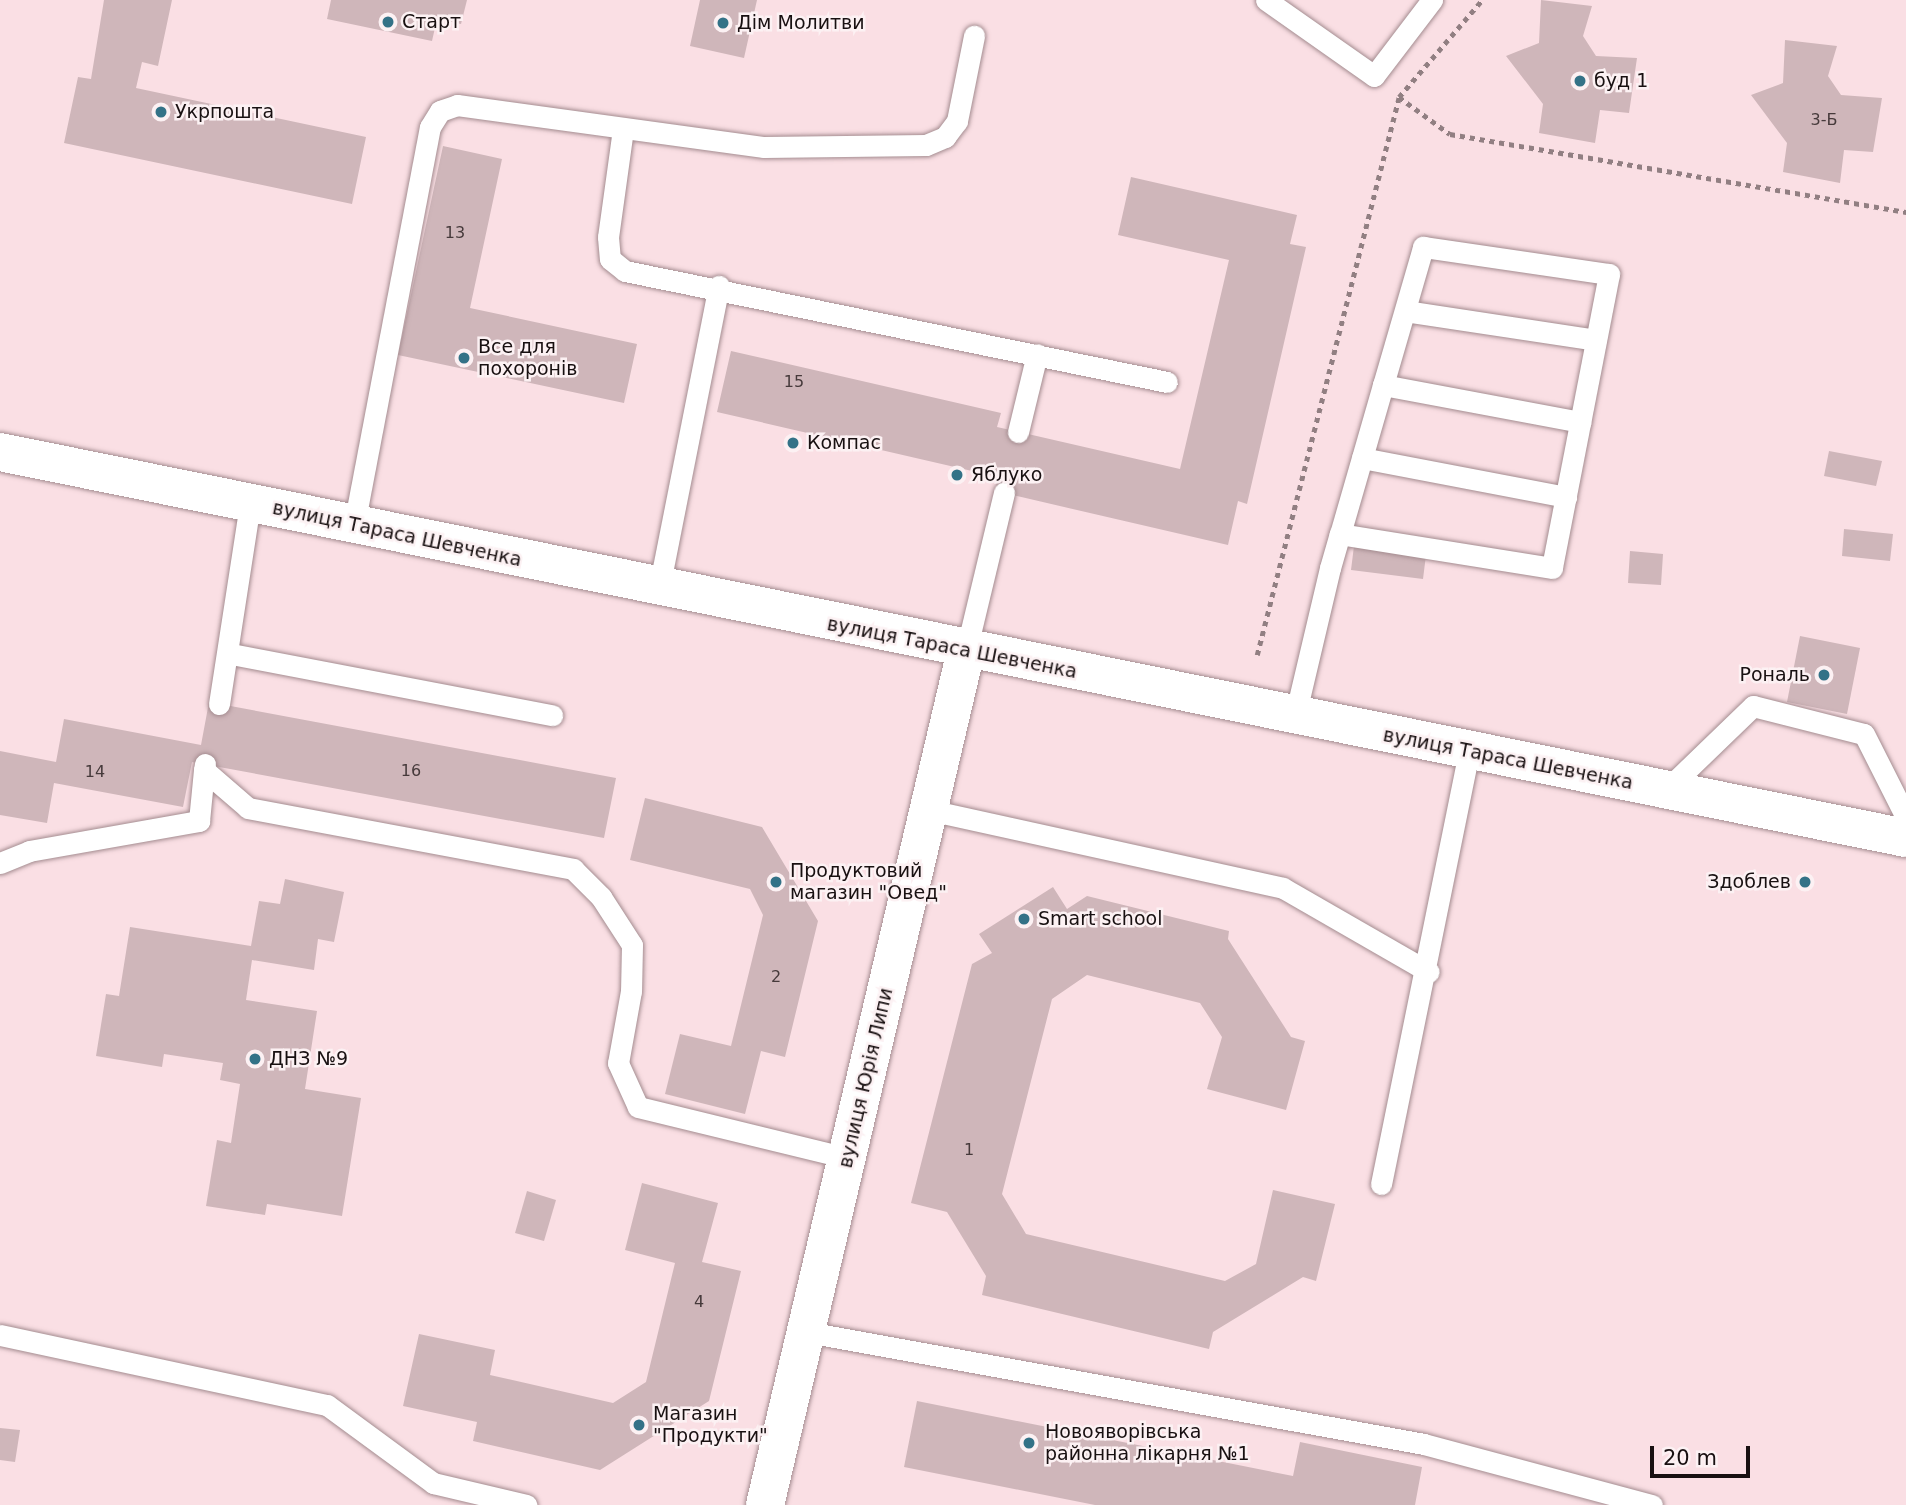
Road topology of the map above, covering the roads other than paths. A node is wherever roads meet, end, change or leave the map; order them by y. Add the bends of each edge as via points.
1 (1266, 0) edge
2 (1432, 0) edge
3 (974, 36) dead end
4 (623, 129) junction
5 (719, 286) junction
6 (1405, 311) junction
7 (1597, 340) junction
8 (1037, 355) junction
9 (1167, 382) dead end
10 (1383, 385) junction
11 (1581, 422) junction
12 (1018, 432) dead end
13 (0, 452) edge
14 (1362, 458) junction
15 (1003, 493) dead end
16 (1566, 497) junction
17 (250, 504) junction
18 (354, 525) junction
19 (1340, 534) junction
20 (659, 588) junction
21 (966, 651) junction
22 (231, 654) junction
23 (219, 704) dead end
24 (552, 715) dead end
25 (1296, 716) junction
26 (1469, 751) junction
27 (1665, 790) junction
28 (929, 810) junction
29 (1906, 817) edge
30 (1906, 838) edge
31 (0, 863) edge
32 (1429, 972) junction
33 (847, 1158) junction
34 (1381, 1184) dead end
35 (807, 1332) junction
36 (0, 1335) edge
37 (526, 1505) edge
38 (765, 1505) edge
39 (1652, 1505) edge

1 - 2 lane via 1374,76
3 - 4 lane via 957,121 945,137 926,145 764,146
4 - 5 lane via 610,259 625,271
4 - 18 lane via 457,106 440,111 430,127
5 - 8 lane
5 - 20 lane
6 - 7 lane
6 - 7 lane via 1423,247 1609,274
6 - 10 lane
7 - 11 lane
8 - 9 lane
8 - 12 lane
10 - 11 lane
10 - 14 lane
11 - 16 lane
13 - 17 street, вулиця Тараса Шевченка
14 - 16 lane
14 - 19 lane
15 - 21 lane
16 - 19 lane via 1552,568
17 - 18 street, вулиця Тараса Шевченка
17 - 22 lane
18 - 20 street, вулиця Тараса Шевченка
19 - 25 lane
20 - 21 street, вулиця Тараса Шевченка
21 - 25 street, вулиця Тараса Шевченка
21 - 28 street, вулиця Юрія Липи
22 - 23 lane
22 - 24 lane
25 - 26 street, вулиця Тараса Шевченка
26 - 27 street, вулиця Тараса Шевченка
26 - 32 lane
27 - 29 lane via 1753,706 1864,734
27 - 30 street, вулиця Тараса Шевченка
28 - 32 lane via 1283,888
28 - 33 street, вулиця Юрія Липи
31 - 33 lane via 29,851 199,821 204,767 248,807 573,869 601,897 632,945 618,1063 638,1107
32 - 34 lane
33 - 35 street, вулиця Юрія Липи
35 - 38 street, вулиця Юрія Липи
35 - 39 lane via 1424,1444
36 - 37 lane via 327,1405 433,1482

